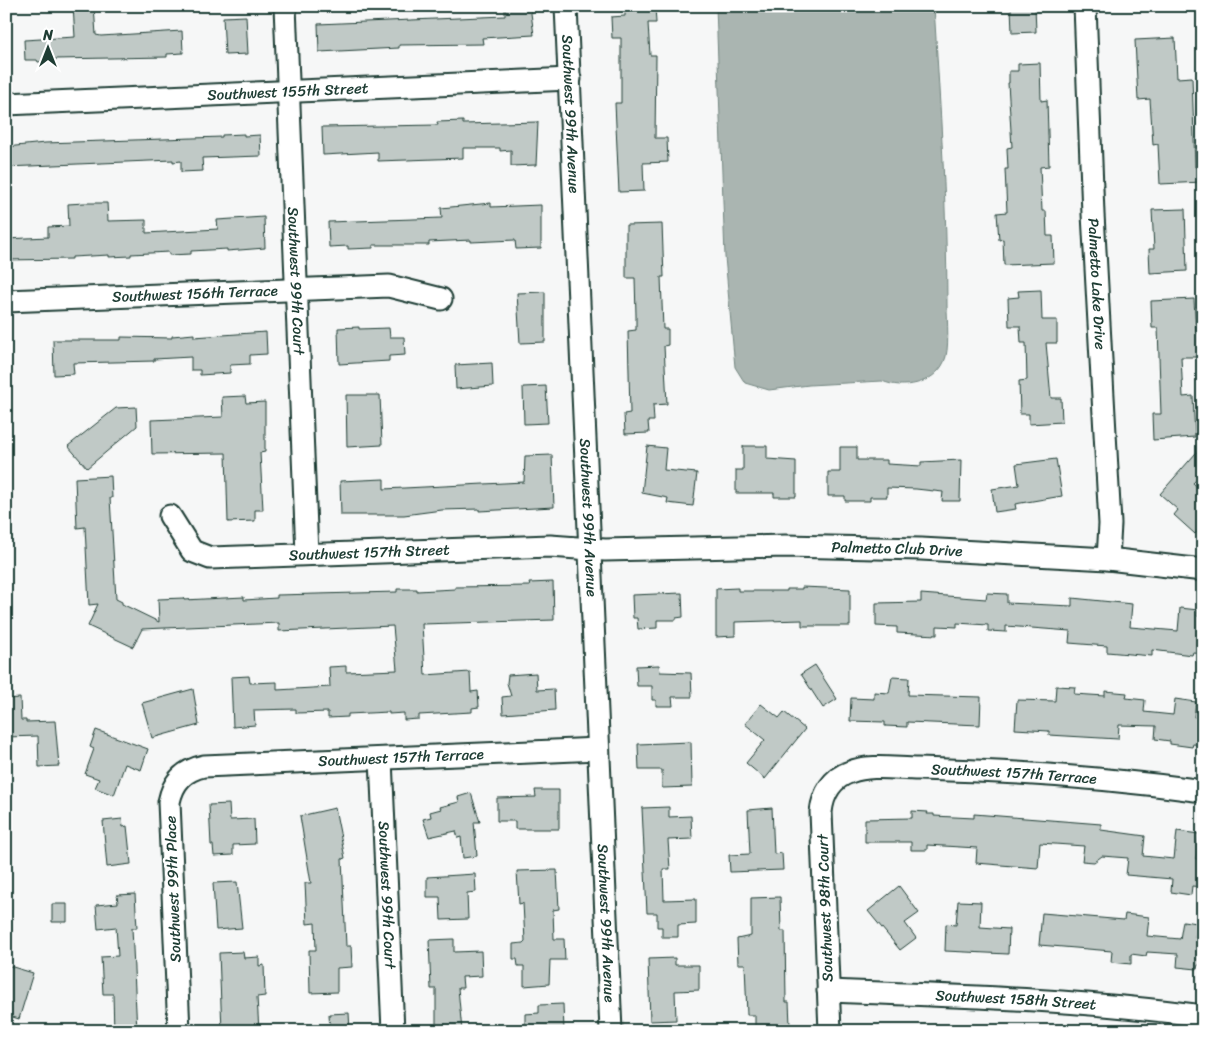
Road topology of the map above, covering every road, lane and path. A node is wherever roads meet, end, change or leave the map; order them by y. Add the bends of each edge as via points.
1 (285, 6) edge
2 (566, 6) edge
3 (1085, 6) edge
4 (570, 79) junction
5 (288, 92) junction
6 (6, 104) edge
7 (297, 289) junction
8 (441, 299) dead end
9 (6, 301) edge
10 (170, 516) dead end
11 (589, 548) junction
12 (307, 554) junction
13 (1108, 559) junction
14 (1203, 570) edge
15 (598, 749) junction
16 (382, 759) junction
17 (204, 766) joint
18 (830, 787) joint
19 (1203, 791) edge
20 (828, 991) junction
21 (1203, 1016) edge
22 (179, 1031) edge
23 (393, 1031) edge
24 (611, 1031) edge
25 (830, 1031) edge

1 - 5 street, Southwest 99th Court
2 - 4 street, Southwest 99th Avenue
3 - 13 street, Palmetto Lake Drive via 1110,524
4 - 5 street, Southwest 155th Street
4 - 11 street, Southwest 99th Avenue
5 - 6 street, Southwest 155th Street
5 - 7 street, Southwest 99th Court
7 - 8 street, Southwest 156th Terrace via 389,286
7 - 9 street, Southwest 156th Terrace
7 - 12 street, Southwest 99th Court
10 - 12 street, Southwest 157th Street via 192,551 204,556 238,558
11 - 12 street, Southwest 157th Street via 550,546
11 - 13 street, Palmetto Club Drive via 843,547
11 - 15 street, Southwest 99th Avenue
13 - 14 street, Palmetto Club Drive
15 - 16 street, Southwest 157th Terrace
15 - 24 street, Southwest 99th Avenue
16 - 17 street, Southwest 157th Terrace
16 - 23 street, Southwest 99th Court
17 - 22 street, Southwest 99th Place via 190,770 180,779 169,802
18 - 19 street, Southwest 157th Terrace via 853,770 898,769 1049,776
18 - 20 street, Southwest 98th Court via 821,812
20 - 21 street, Southwest 158th Street via 974,995
20 - 25 street, Southwest 98th Court

